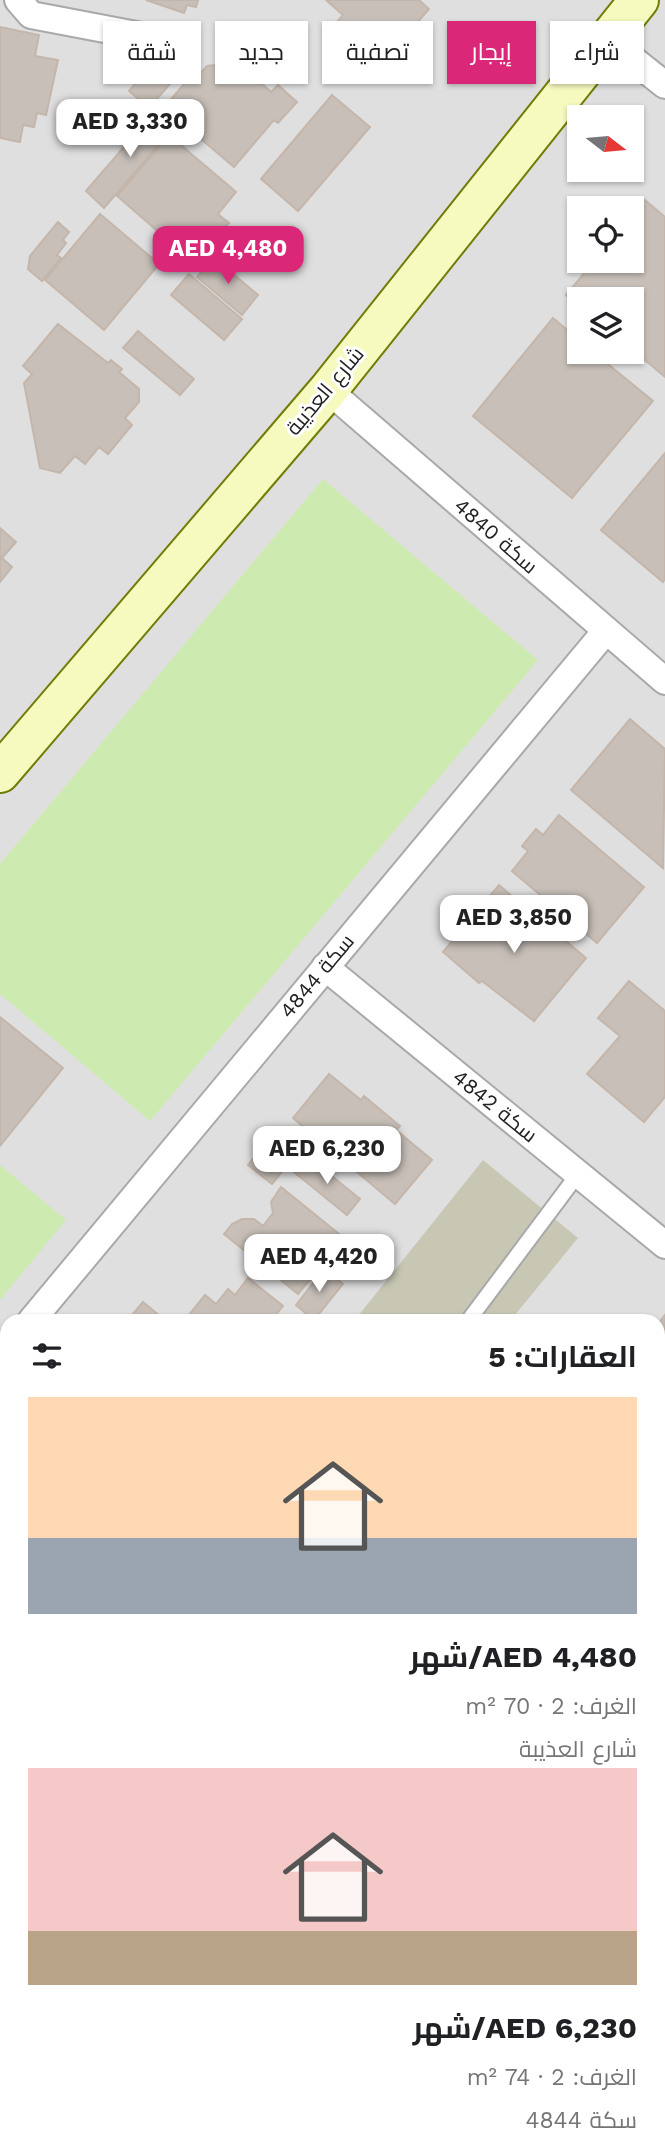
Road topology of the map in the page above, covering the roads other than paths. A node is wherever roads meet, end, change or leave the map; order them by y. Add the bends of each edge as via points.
1 (18, 0) edge
2 (639, 0) edge
3 (622, 21) edge
4 (103, 29) edge
5 (644, 68) edge
6 (571, 84) edge
7 (665, 85) edge
8 (328, 390) junction
9 (605, 632) junction
10 (665, 681) edge
11 (0, 773) edge
12 (325, 967) junction
13 (578, 1174) junction
14 (665, 1245) edge
15 (37, 1314) edge
16 (473, 1314) edge

1 - 4 street via 31,15
2 - 3 street, شارع العذيبة
5 - 7 street
6 - 8 street, شارع العذيبة
8 - 9 street, سكة 4840
8 - 11 street, شارع العذيبة
9 - 10 street, سكة 4840
9 - 12 street, سكة 4844
12 - 13 street, سكة 4842
12 - 15 street, سكة 4844
13 - 14 street, سكة 4842
13 - 16 lane

